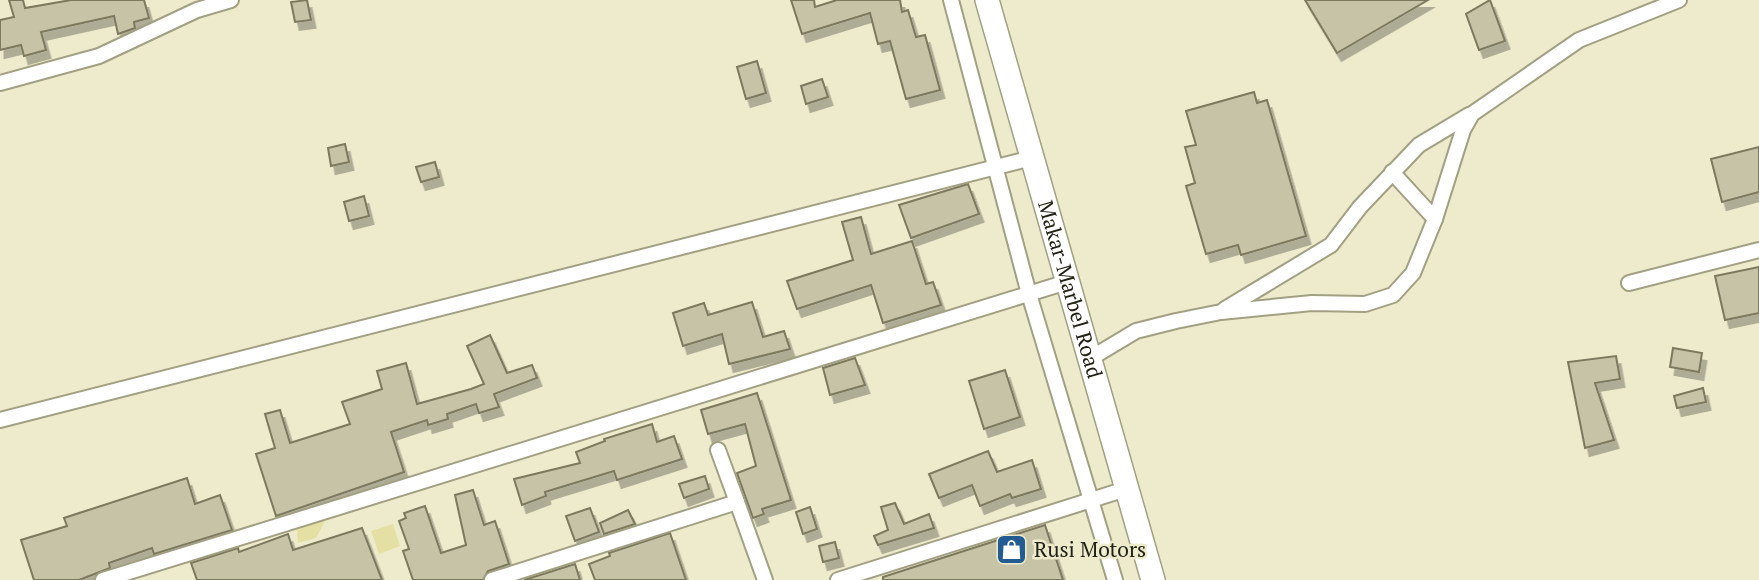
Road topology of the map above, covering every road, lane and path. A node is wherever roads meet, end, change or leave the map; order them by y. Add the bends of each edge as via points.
1 (231, 0) edge
2 (951, 0) edge
3 (987, 0) edge
4 (1679, 0) edge
5 (196, 5) edge
6 (0, 83) edge
7 (1472, 114) junction
8 (1032, 158) junction
9 (996, 167) junction
10 (1392, 172) junction
11 (1435, 219) junction
12 (1759, 250) edge
13 (1067, 282) junction
14 (1629, 283) dead end
15 (1029, 294) junction
16 (1221, 312) junction
17 (1091, 358) junction
18 (0, 420) edge
19 (718, 450) dead end
20 (1126, 489) junction
21 (1089, 500) junction
22 (737, 502) junction
23 (106, 580) edge
24 (492, 580) edge
25 (765, 580) edge
26 (838, 580) edge
27 (1115, 580) edge
28 (1153, 580) edge

1 - 5 street
2 - 9 street
3 - 8 main road, Makar-Marbel Road
4 - 7 street via 1579,40
5 - 6 street via 99,56
7 - 10 street via 1419,145
7 - 11 street
8 - 9 street
8 - 13 main road, Makar-Marbel Road
9 - 15 street
9 - 18 street
10 - 11 street
10 - 16 street via 1331,245
11 - 16 street via 1413,273 1393,295 1379,302
12 - 14 street
13 - 15 street
13 - 17 main road, Makar-Marbel Road
15 - 21 street
15 - 23 street
16 - 17 street via 1136,331
17 - 20 main road, Makar-Marbel Road
19 - 22 street
20 - 21 street
20 - 28 main road, Makar-Marbel Road
21 - 26 street
21 - 27 street
22 - 24 street
22 - 25 street

